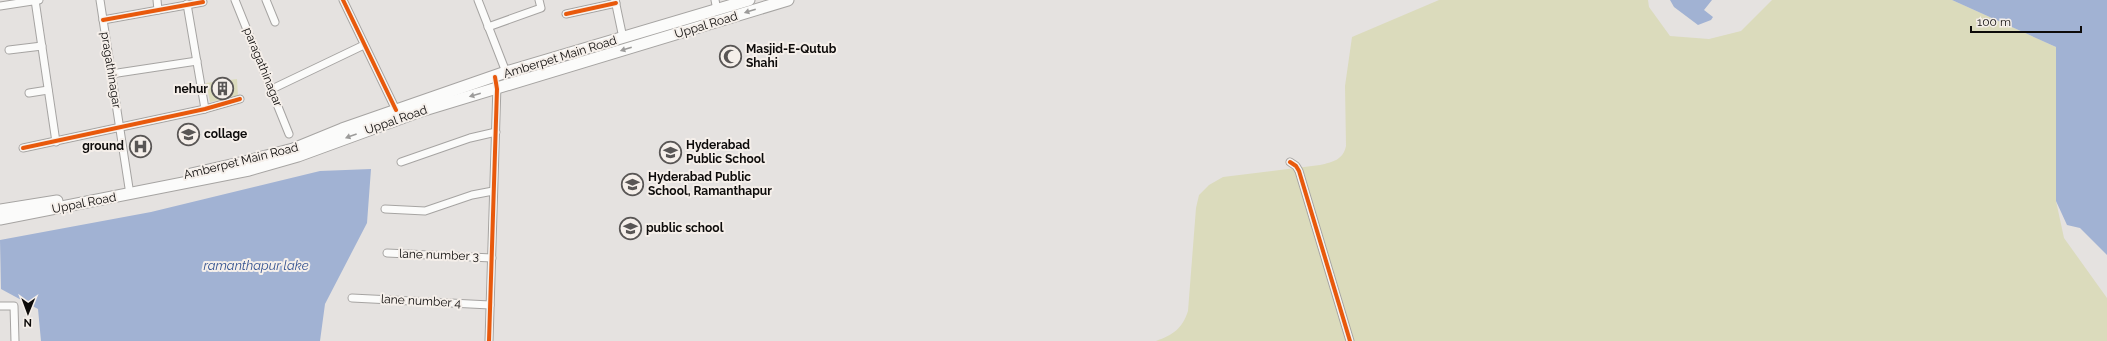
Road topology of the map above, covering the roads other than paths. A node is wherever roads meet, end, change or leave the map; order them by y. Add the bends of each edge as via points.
1 (36, 0) edge
2 (39, 0) edge
3 (100, 0) edge
4 (156, 0) edge
5 (235, 0) edge
6 (266, 0) edge
7 (344, 0) edge
8 (478, 0) edge
9 (538, 0) edge
10 (749, 0) edge
11 (788, 0) edge
12 (203, 2) dead end
13 (615, 2) edge
14 (188, 4) junction
15 (716, 5) edge
16 (0, 6) edge
17 (158, 10) junction
18 (566, 14) dead end
19 (103, 20) junction
20 (275, 22) dead end
21 (488, 27) junction
22 (623, 38) junction
23 (364, 45) junction
24 (42, 46) junction
25 (10, 50) dead end
26 (197, 61) junction
27 (506, 72) junction
28 (111, 74) junction
29 (496, 77) junction
30 (272, 88) junction
31 (497, 89) junction
32 (48, 90) junction
33 (29, 93) dead end
34 (240, 99) dead end
35 (205, 109) junction
36 (396, 110) junction
37 (120, 128) junction
38 (496, 132) junction
39 (290, 134) dead end
40 (56, 142) junction
41 (23, 148) dead end
42 (278, 157) junction
43 (401, 162) dead end
44 (1290, 162) dead end
45 (129, 188) junction
46 (493, 191) junction
47 (0, 210) edge
48 (385, 210) dead end
49 (0, 219) edge
50 (387, 254) dead end
51 (492, 258) junction
52 (352, 298) dead end
53 (490, 305) junction
54 (0, 306) edge
55 (15, 341) edge
56 (489, 341) edge
57 (1350, 341) edge

1 - 2 street
1 - 16 street
1 - 24 street
3 - 19 street, pragathinagar
4 - 17 street
5 - 30 street, paragathinagar
6 - 20 street
7 - 23 street
8 - 21 street
9 - 21 street via 541,8
10 - 15 highway, Amberpet Main Road
11 -> 31 highway, Uppal Road
12 - 14 street
13 - 18 street
13 - 22 street
14 - 17 street
14 - 26 street
15 - 22 highway, Amberpet Main Road
17 - 19 street
19 - 28 street, pragathinagar
21 - 27 street
22 - 27 highway, Amberpet Main Road
23 - 30 street
23 - 36 street
24 - 25 street
24 - 32 street
26 - 28 street
26 - 35 street
27 - 29 highway, Amberpet Main Road
28 - 37 street, pragathinagar
29 - 31 street
29 - 36 highway, Amberpet Main Road
30 - 39 street, paragathinagar
31 - 38 street
31 -> 42 highway, Uppal Road
32 - 33 street
32 - 40 street
34 - 35 street
35 - 37 street
36 - 42 highway, Amberpet Main Road
37 - 40 street
37 - 45 street, pragathinagar
38 - 43 street via 470,138
38 - 46 street
40 - 41 street
42 - 45 highway, Amberpet Main Road
42 - 49 highway, Uppal Road via 249,170
44 - 57 street via 1296,166
45 - 47 highway, Amberpet Main Road
46 - 48 street via 472,195 425,211
46 - 51 street
50 - 51 street, lane number 3
51 - 53 street
52 - 53 street, lane number 4
53 - 56 street
54 - 55 street via 14,306

